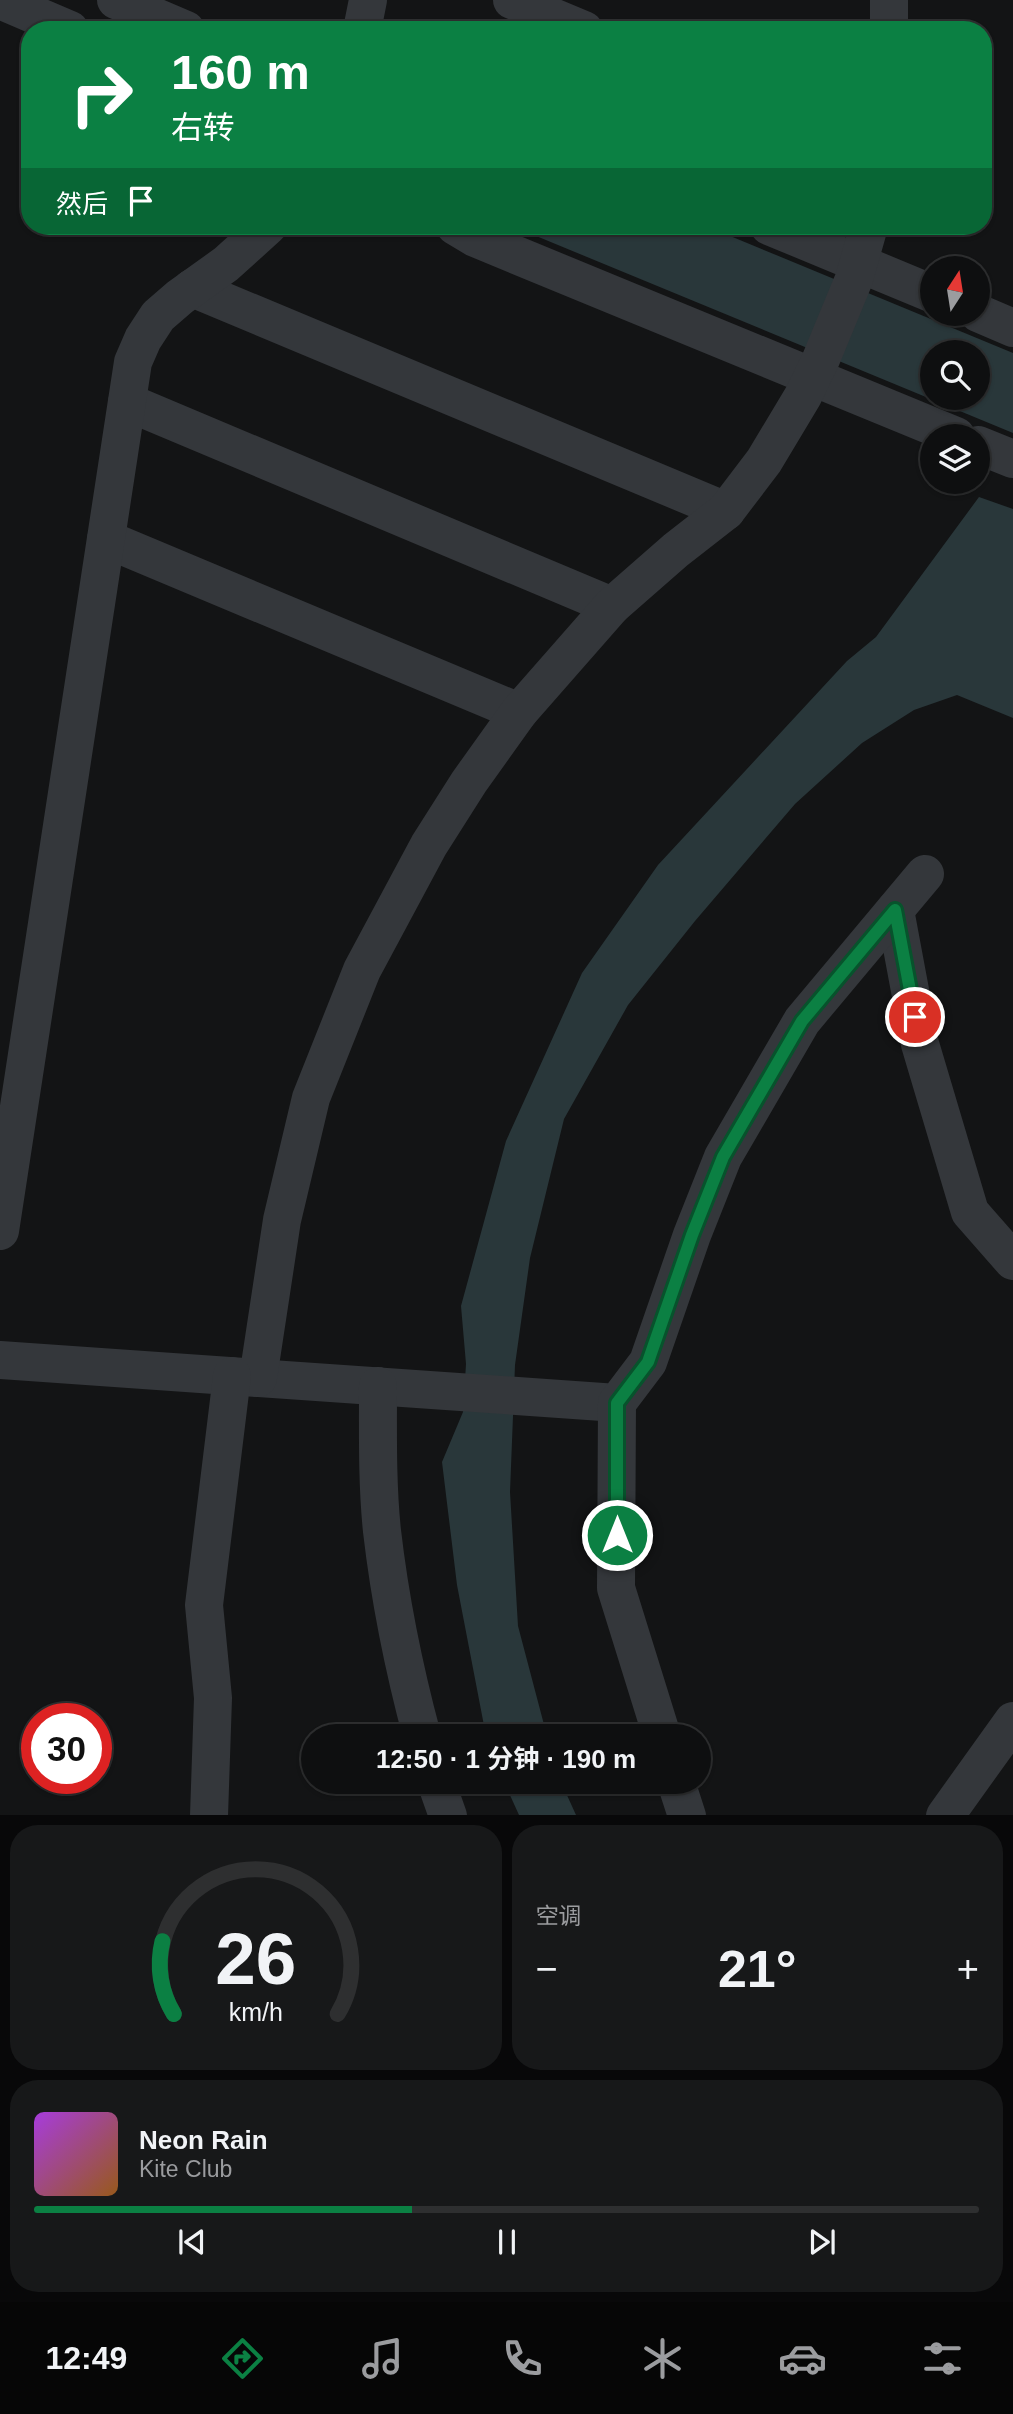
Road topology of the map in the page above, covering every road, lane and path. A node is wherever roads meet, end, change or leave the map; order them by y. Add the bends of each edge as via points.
1 (0, 0) edge
2 (116, 0) edge
3 (368, 0) edge
4 (512, 0) edge
5 (889, 0) edge
6 (49, 21) edge
7 (165, 21) edge
8 (364, 21) edge
9 (562, 21) edge
10 (889, 21) edge
11 (258, 235) edge
12 (472, 235) edge
13 (786, 235) edge
14 (866, 235) edge
15 (856, 271) junction
16 (192, 288) junction
17 (920, 290) edge
18 (990, 318) edge
19 (1013, 328) edge
20 (816, 368) junction
21 (127, 402) junction
22 (931, 424) edge
23 (990, 450) edge
24 (1013, 459) edge
25 (726, 511) junction
26 (106, 539) junction
27 (612, 606) junction
28 (519, 712) junction
29 (925, 874) dead end
30 (895, 910) junction
31 (0, 1231) edge
32 (1013, 1261) edge
33 (0, 1360) edge
34 (245, 1377) junction
35 (378, 1386) junction
36 (617, 1403) junction
37 (1013, 1721) edge
38 (419, 1724) edge
39 (658, 1724) edge
40 (440, 1794) edge
41 (680, 1794) edge
42 (209, 1815) edge
43 (448, 1815) edge
44 (687, 1815) edge
45 (945, 1815) edge

1 - 6 street
2 - 7 street
3 - 8 street
4 - 9 street
5 - 10 street
11 - 16 street
12 - 20 street
13 - 15 street
14 - 15 street
15 - 17 street
15 - 20 street
16 - 21 street via 158,316 143,339 133,362
16 - 25 street
18 - 19 street
20 - 22 street
20 - 25 street via 764,461
21 - 26 street
21 - 27 street
23 - 24 street
25 - 27 street
26 - 28 street
26 - 31 street
27 - 28 street
28 - 34 street via 429,845 362,970 311,1098
29 - 30 street
30 - 32 street via 920,1044 970,1212
30 - 36 street via 802,1021 723,1157 648,1362
33 - 34 street
34 - 35 street
34 - 42 street via 204,1605 213,1698
35 - 36 street
35 - 38 street via 382,1529 393,1607
36 - 39 street via 616,1588
37 - 45 street
40 - 43 street
41 - 44 street

